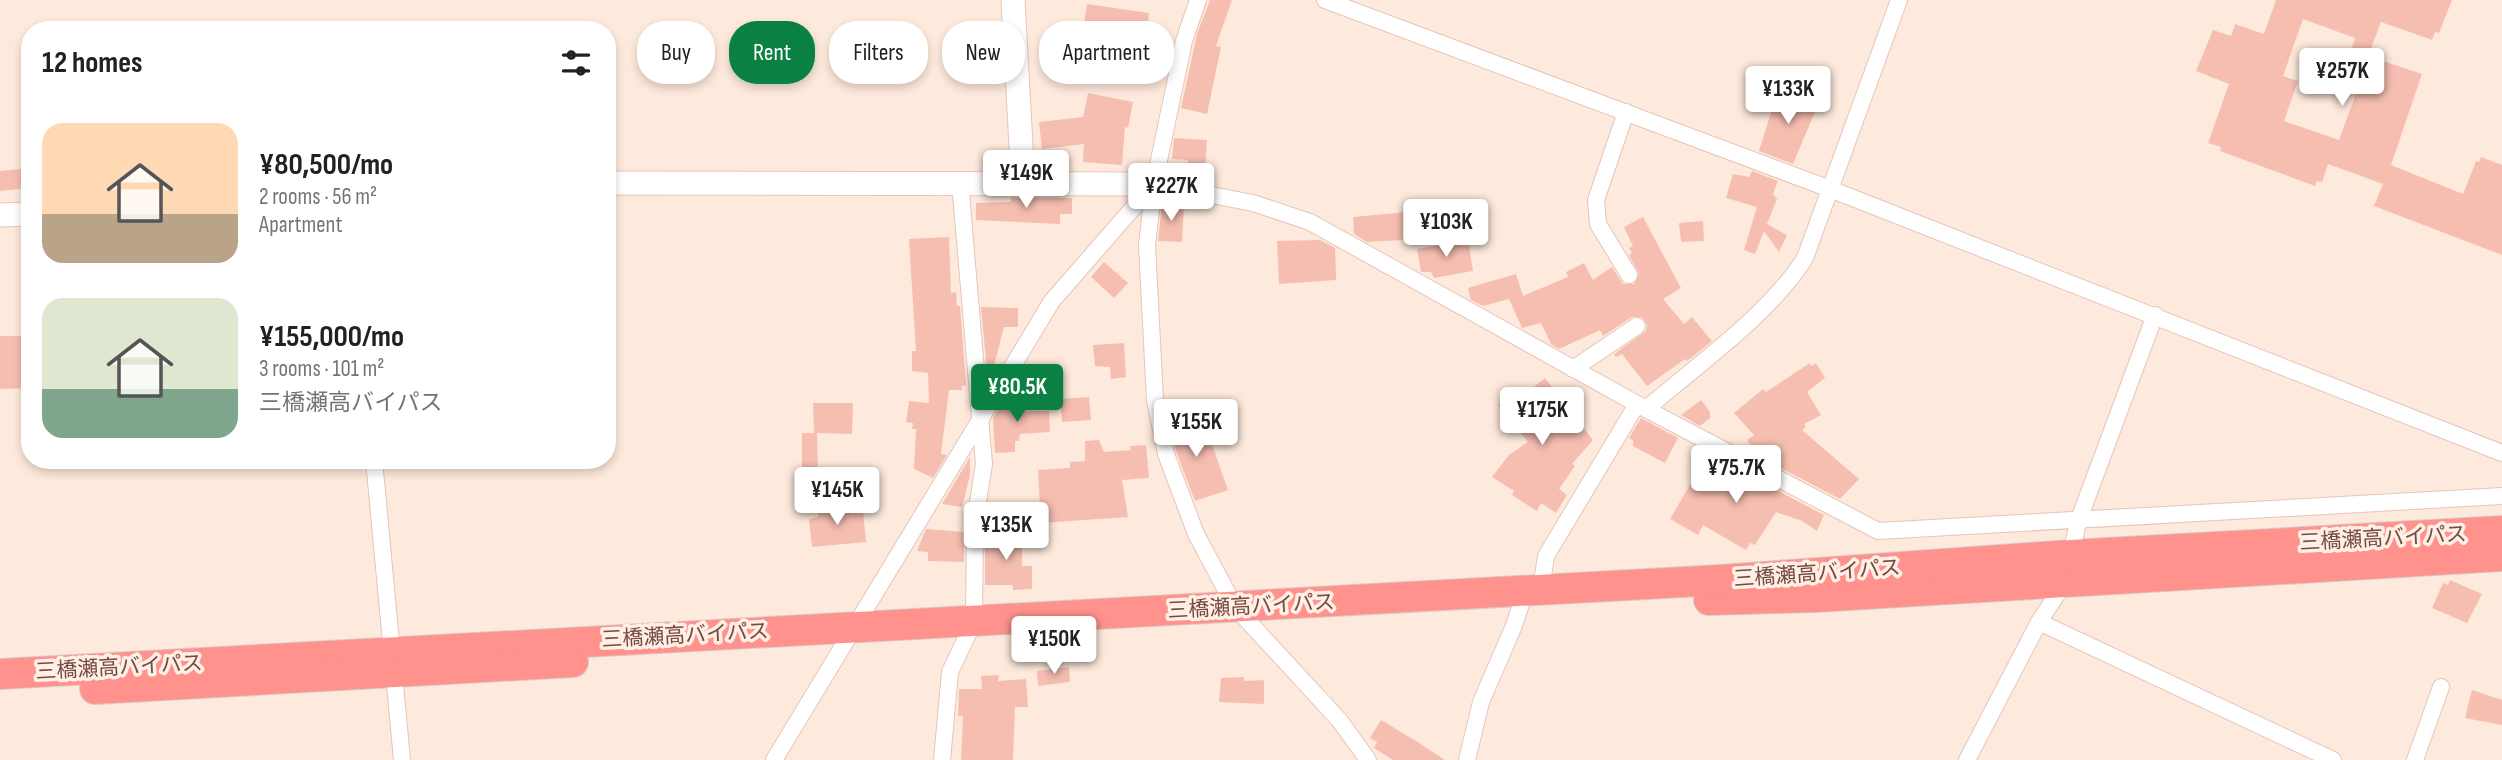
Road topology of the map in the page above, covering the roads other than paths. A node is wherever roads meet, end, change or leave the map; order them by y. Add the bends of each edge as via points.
1 (1013, 0) edge
2 (1198, 0) edge
3 (1325, 0) edge
4 (1899, 0) edge
5 (1626, 112) junction
6 (960, 182) junction
7 (1023, 182) junction
8 (616, 183) edge
9 (1154, 184) junction
10 (1830, 189) junction
11 (21, 214) edge
12 (0, 215) edge
13 (1629, 275) dead end
14 (2155, 316) junction
15 (1637, 326) dead end
16 (1573, 369) junction
17 (1642, 407) junction
18 (980, 416) junction
19 (2502, 453) edge
20 (375, 469) edge
21 (2502, 496) edge
22 (2078, 522) junction
23 (2502, 531) edge
24 (2502, 556) edge
25 (2068, 568) junction
26 (1528, 597) junction
27 (1243, 616) junction
28 (2039, 622) junction
29 (970, 629) junction
30 (847, 636) junction
31 (394, 662) junction
32 (0, 674) edge
33 (2441, 687) dead end
34 (0, 694) edge
35 (401, 760) edge
36 (774, 760) edge
37 (942, 760) edge
38 (1368, 760) edge
39 (1467, 760) edge
40 (1967, 760) edge
41 (2333, 760) edge
42 (2414, 760) edge

1 - 7 street
2 - 9 street via 1184,41
3 - 5 street
4 - 10 street
5 - 10 street
5 - 13 street via 1596,200 1598,224
6 - 7 street
6 - 8 street
6 - 18 street
7 - 9 street
9 - 16 street via 1253,203 1310,222
9 - 18 street via 1052,301
9 - 27 street via 1147,245 1155,400 1166,454 1196,534
10 - 14 street
10 - 17 street via 1805,258 1790,282
11 - 12 street
14 - 19 street
14 - 22 street
15 - 16 street
16 - 17 street
17 - 22 street via 1878,531
17 - 26 street via 1546,556
18 - 29 street via 984,464 975,520
18 - 30 street
20 - 31 street
21 - 22 street
22 - 25 street
23 - 25 highway, 三橋瀬高バイパス
24 - 25 highway, 三橋瀬高バイパス
25 - 26 highway, 三橋瀬高バイパス via 1816,597
25 - 28 street
26 - 27 highway, 三橋瀬高バイパス
26 - 39 street via 1481,702
27 - 29 highway, 三橋瀬高バイパス
27 - 38 street via 1340,721
28 - 40 street
28 - 41 street
29 - 30 highway, 三橋瀬高バイパス
29 - 37 street via 950,672
30 - 31 highway, 三橋瀬高バイパス
30 - 36 street
31 - 32 highway, 三橋瀬高バイパス
31 - 34 highway, 三橋瀬高バイパス
31 - 35 street
33 - 42 street

